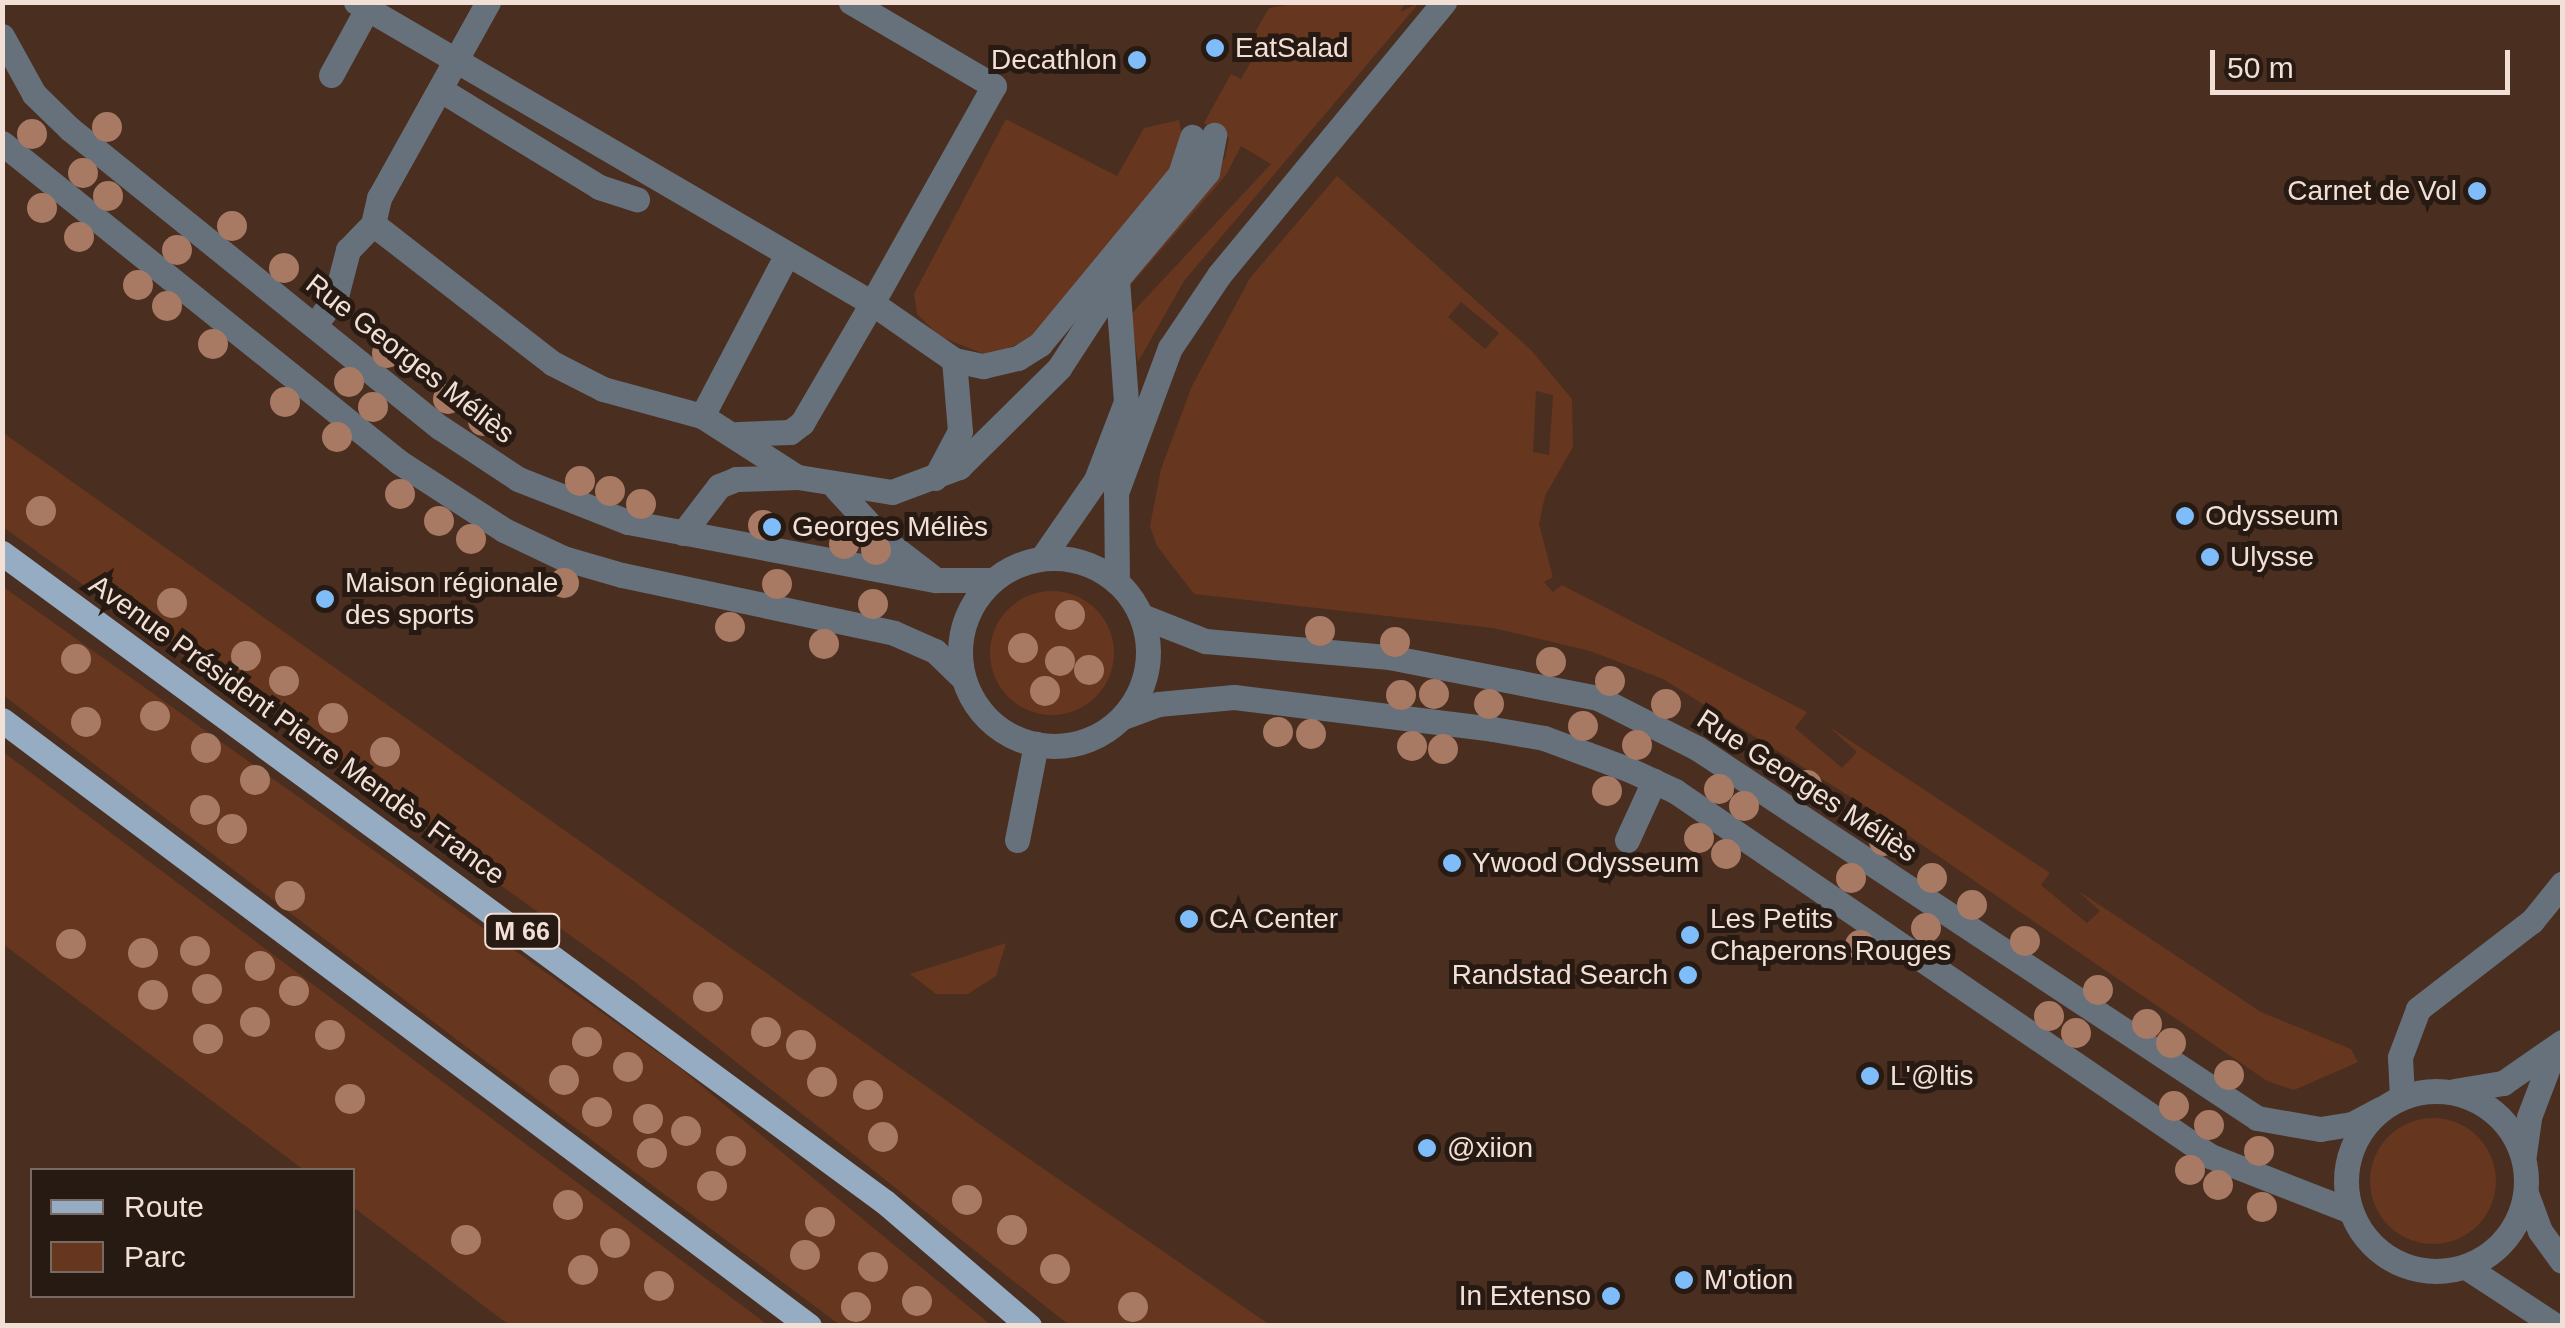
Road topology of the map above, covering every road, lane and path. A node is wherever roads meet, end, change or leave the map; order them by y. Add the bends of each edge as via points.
1 (488, 2) edge
2 (851, 2) edge
3 (1444, 2) edge
4 (362, 6) edge
5 (2, 36) edge
6 (455, 60) junction
7 (331, 75) dead end
8 (441, 90) junction
9 (2, 143) edge
10 (637, 199) dead end
11 (373, 224) junction
12 (788, 254) junction
13 (1116, 279) junction
14 (872, 303) junction
15 (315, 324) junction
16 (954, 360) junction
17 (702, 416) junction
18 (738, 434) junction
19 (798, 478) junction
20 (934, 480) junction
21 (836, 488) junction
22 (683, 533) junction
23 (2, 553) edge
24 (1042, 558) junction
25 (936, 580) junction
26 (992, 580) junction
27 (1116, 582) junction
28 (1144, 617) junction
29 (962, 677) junction
30 (1123, 717) junction
31 (2, 720) edge
32 (1036, 744) junction
33 (1654, 781) junction
34 (1016, 840) dead end
35 (1627, 840) dead end
36 (2562, 884) edge
37 (2559, 1045) edge
38 (2449, 1091) junction
39 (2391, 1103) junction
40 (2524, 1159) junction
41 (2526, 1193) junction
42 (2350, 1211) junction
43 (2562, 1261) edge
44 (2466, 1267) junction
45 (809, 1326) edge
46 (1029, 1326) edge
47 (2556, 1326) edge

1 - 6 street
2 - 14 street via 994,86
3 - 27 street via 1219,275 1170,348 1116,493
4 - 6 street
4 - 7 street
5 - 15 street, Rue Georges Méliès via 34,94 70,129
6 - 8 street
6 - 12 street
8 - 10 street via 599,187
8 - 11 street via 379,198
9 - 29 street via 399,462 504,530 622,575 894,633 935,651
11 - 15 street via 348,250 336,296
11 - 17 street via 552,362 602,389
12 - 14 street
12 - 17 street
13 - 16 street via 1207,172 1203,136 1180,174 1040,344 1018,358 983,366
13 - 20 street via 1058,368 960,467
13 - 24 street via 1126,402 1096,480
14 - 16 street
14 - 18 street via 802,423 790,432
15 - 22 street, Rue Georges Méliès via 441,428 518,478 628,522
16 - 20 street via 960,431
17 - 18 street
18 - 19 street
19 - 21 street
19 - 22 street via 736,479 720,486
20 - 21 street via 892,492
21 - 25 street via 884,540
22 - 25 street, Rue Georges Méliès
23 - 46 main road, Avenue Président Pierre Mendès France / M 66 via 885,1202
24 - 26 street
24 - 27 street via 1094,566
25 - 26 street, Rue Georges Méliès
26 - 29 street via 970,608 959,641
27 - 28 street
28 - 30 street via 1148,657 1141,690
28 - 39 street, Rue Georges Méliès via 1205,640 1389,658 1598,698 1696,748 2256,1118 2320,1129
29 - 32 street via 980,712 1012,738
30 - 32 street via 1090,740
30 - 33 street via 1171,702 1234,697 1544,738
31 - 45 main road
32 - 34 street
33 - 35 street
33 - 42 street via 2210,1156
36 - 39 street via 2532,921 2418,1009
37 - 38 street via 2503,1083
37 - 40 street via 2529,1117
38 - 39 street
38 - 40 street via 2493,1110
39 - 42 street via 2351,1149
40 - 41 street
41 - 43 street via 2540,1232
41 - 44 street via 2510,1235
42 - 44 street via 2368,1241 2398,1263 2419,1270
44 - 47 street

